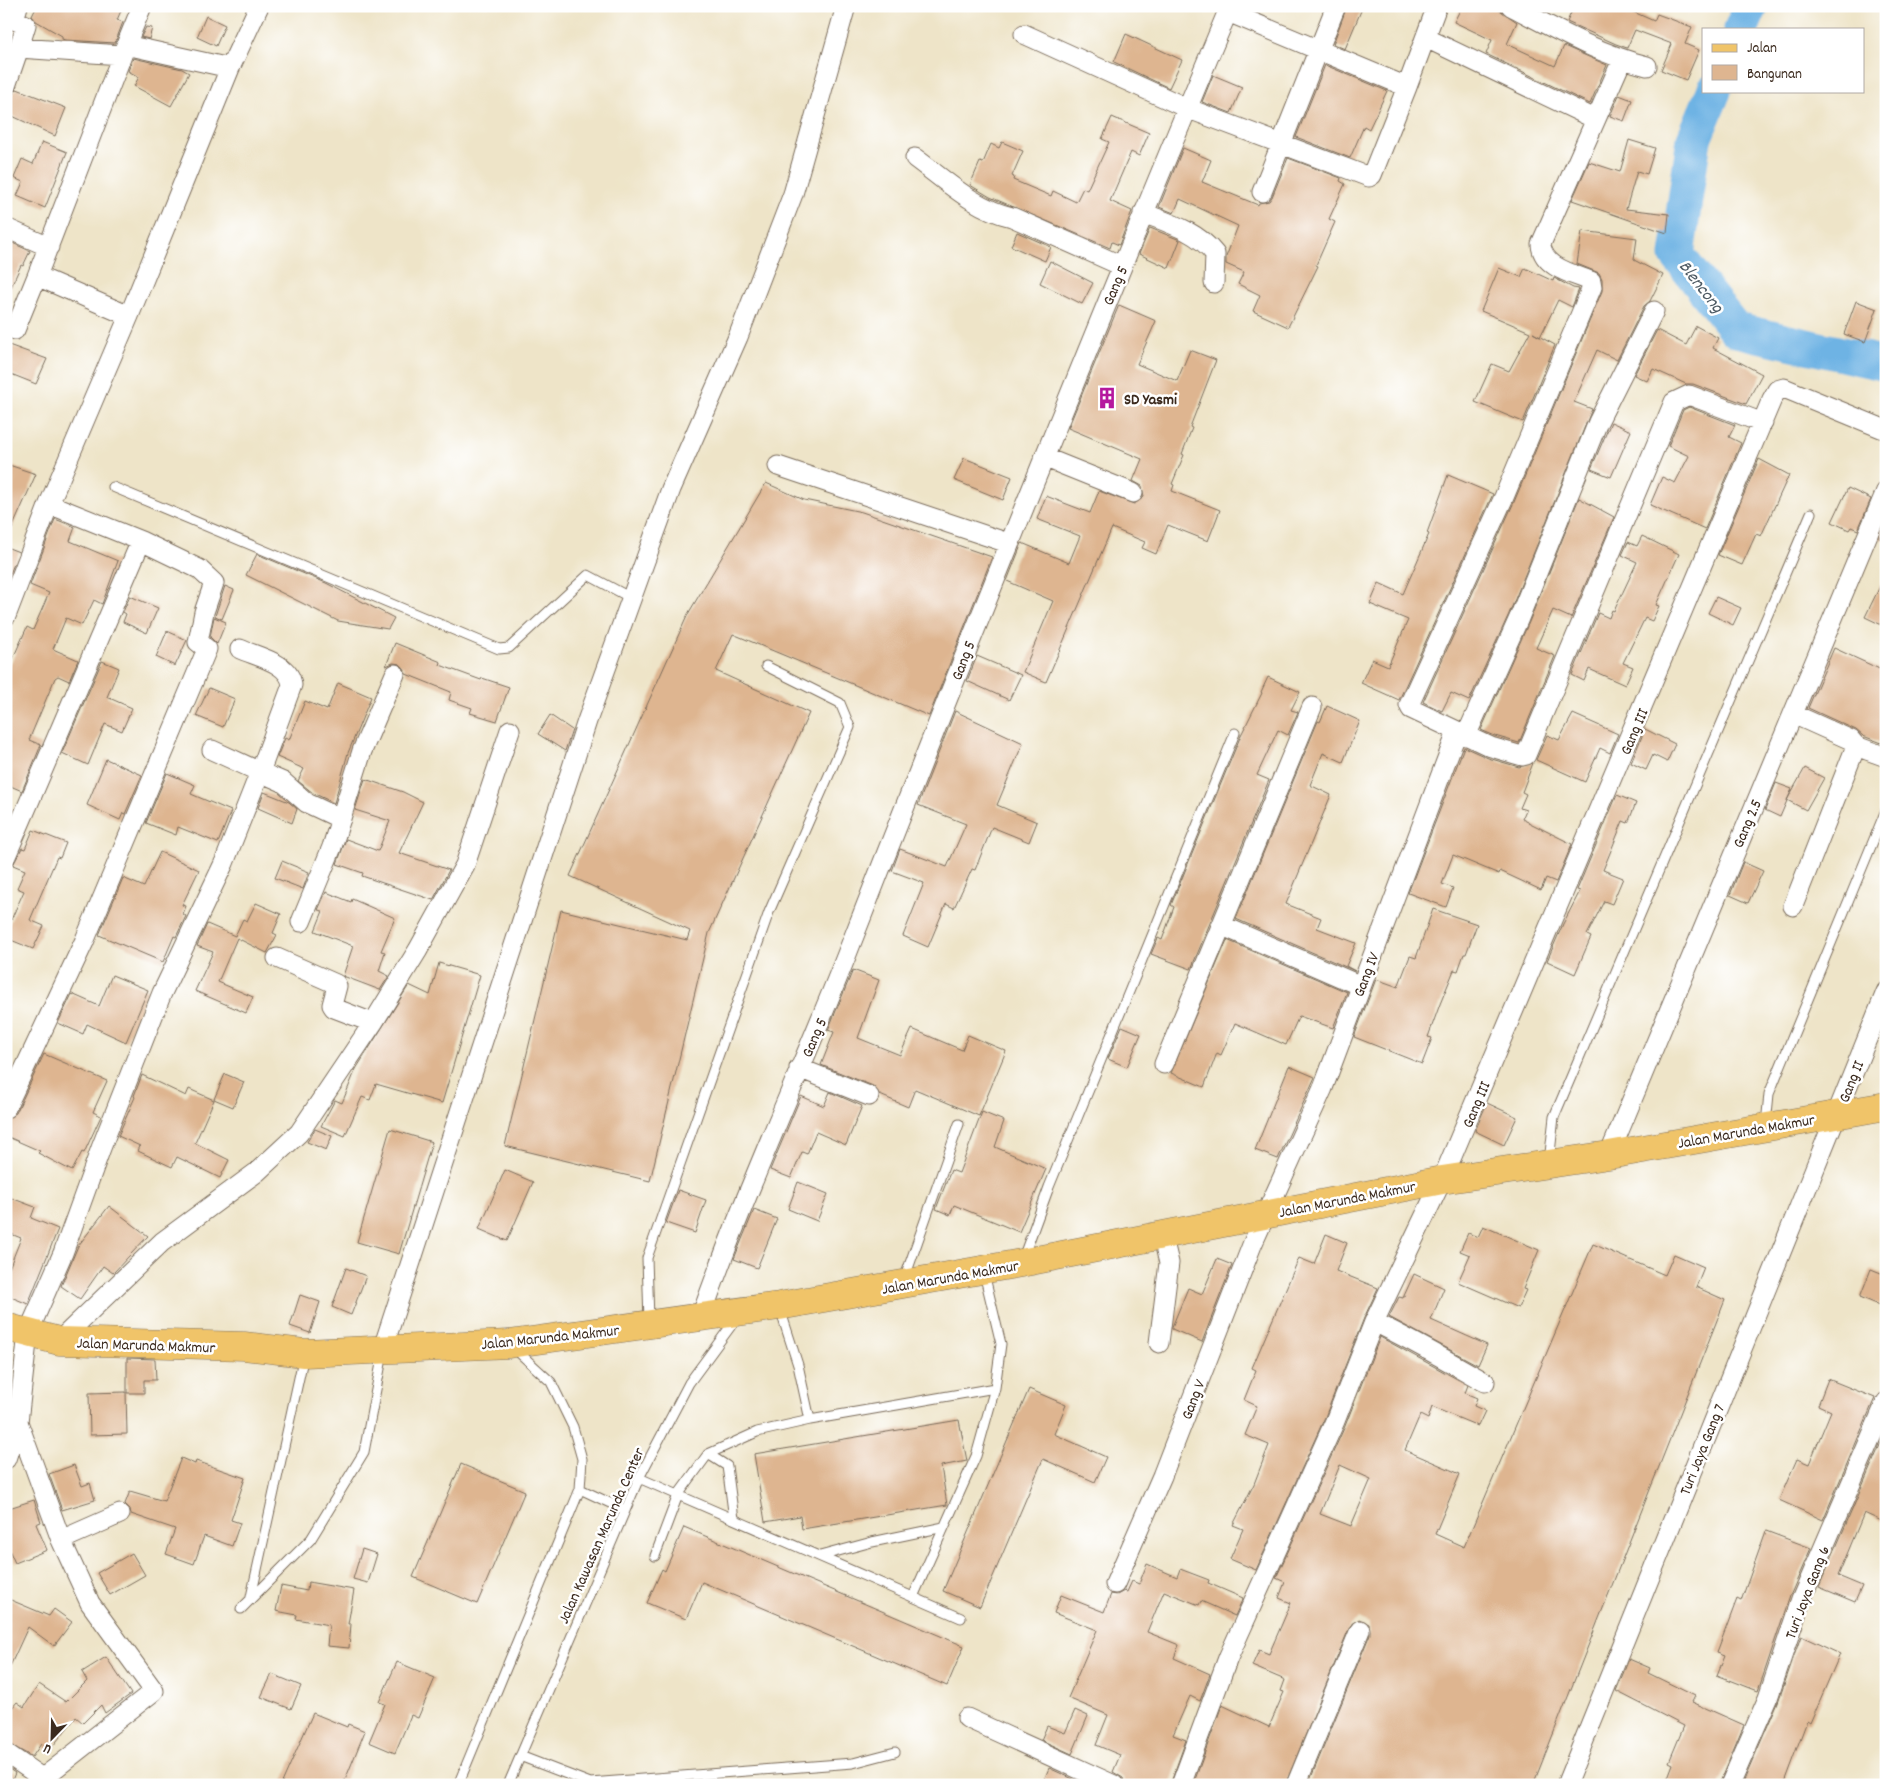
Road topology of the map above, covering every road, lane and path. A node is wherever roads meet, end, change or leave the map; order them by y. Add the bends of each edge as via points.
1 (18, 6) edge
2 (142, 6) edge
3 (259, 6) edge
4 (846, 6) edge
5 (1336, 6) edge
6 (1437, 6) edge
7 (1511, 6) edge
8 (1229, 9) edge
9 (1024, 34) dead end
10 (1426, 38) junction
11 (19, 48) junction
12 (124, 50) junction
13 (1318, 50) junction
14 (1622, 60) junction
15 (1647, 66) dead end
16 (230, 68) junction
17 (6, 86) edge
18 (1407, 87) junction
19 (1189, 109) junction
20 (1595, 119) junction
21 (1280, 145) junction
22 (915, 158) dead end
23 (1262, 192) dead end
24 (1143, 213) junction
25 (6, 228) edge
26 (48, 247) junction
27 (1122, 266) junction
28 (37, 276) junction
29 (1214, 282) dead end
30 (1654, 311) dead end
31 (129, 316) junction
32 (15, 330) dead end
33 (1762, 422) junction
34 (1886, 430) edge
35 (1046, 458) junction
36 (778, 466) dead end
37 (114, 487) dead end
38 (1886, 491) edge
39 (1133, 493) dead end
40 (49, 504) junction
41 (1811, 514) dead end
42 (141, 541) junction
43 (1008, 543) junction
44 (631, 598) junction
45 (6, 616) edge
46 (240, 649) dead end
47 (766, 666) dead end
48 (395, 674) dead end
49 (1312, 707) dead end
50 (1792, 714) junction
51 (510, 730) dead end
52 (1235, 733) dead end
53 (1462, 734) junction
54 (1856, 746) junction
55 (212, 750) dead end
56 (1886, 756) edge
57 (260, 772) junction
58 (1886, 810) edge
59 (341, 819) junction
60 (6, 856) edge
61 (1792, 906) dead end
62 (301, 922) dead end
63 (1223, 926) junction
64 (277, 958) dead end
65 (1361, 986) junction
66 (1886, 992) edge
67 (373, 1024) junction
68 (1164, 1064) dead end
69 (799, 1068) junction
70 (869, 1096) dead end
71 (1886, 1106) edge
72 (6, 1108) edge
73 (1836, 1114) junction
74 (959, 1124) dead end
75 (1765, 1126) junction
76 (1609, 1155) junction
77 (1548, 1164) junction
78 (1442, 1180) junction
79 (1266, 1213) junction
80 (1162, 1234) junction
81 (1021, 1263) junction
82 (983, 1269) junction
83 (903, 1283) junction
84 (779, 1306) junction
85 (742, 1310) junction
86 (701, 1317) junction
87 (1374, 1322) junction
88 (649, 1325) junction
89 (17, 1330) edge
90 (59, 1341) junction
91 (1159, 1343) dead end
92 (509, 1344) junction
93 (383, 1348) junction
94 (304, 1353) junction
95 (1485, 1382) dead end
96 (995, 1388) junction
97 (1886, 1402) edge
98 (810, 1420) junction
99 (18, 1422) junction
100 (708, 1454) junction
101 (6, 1459) edge
102 (639, 1478) junction
103 (580, 1490) junction
104 (678, 1495) junction
105 (625, 1510) junction
106 (120, 1514) dead end
107 (734, 1519) junction
108 (944, 1527) junction
109 (61, 1540) junction
110 (655, 1556) dead end
111 (820, 1556) junction
112 (1115, 1584) dead end
113 (913, 1597) junction
114 (251, 1598) junction
115 (241, 1609) dead end
116 (962, 1618) dead end
117 (1360, 1630) dead end
118 (968, 1718) dead end
119 (894, 1752) dead end
120 (6, 1753) edge
121 (520, 1756) junction
122 (38, 1781) edge
123 (1106, 1783) edge
124 (458, 1785) edge
125 (508, 1785) edge
126 (1181, 1785) edge
127 (1296, 1785) edge
128 (1566, 1785) edge
129 (1730, 1785) edge

1 - 11 street via 14,20 26,25
2 - 12 street
3 - 16 street
4 - 44 street via 793,194 738,337 671,489
5 - 13 street
6 - 10 street
7 - 14 street
8 - 13 street
8 - 19 street, Gang 5
9 - 19 street
10 - 18 street
10 - 20 street
11 - 12 street
11 - 17 street
12 - 16 street
12 - 26 street
13 - 18 street
13 - 21 street
14 - 15 street
14 - 20 street
16 - 31 street
18 - 21 street via 1382,153 1369,177
19 - 21 street
19 - 24 street, Gang 5
20 - 53 street via 1541,244 1544,255 1554,266 1591,281 1592,287 1496,515 1409,705 1411,709
21 - 23 street
22 - 27 street via 980,206 1012,216
24 - 27 street, Gang 5
24 - 29 street via 1185,229 1207,244 1215,254
25 - 26 street
26 - 28 street
27 - 35 street, Gang 5
28 - 31 street
28 - 32 street
30 - 53 street, Gang IV via 1598,422 1519,618
31 - 40 street
33 - 34 street, Gang III via 1780,388
33 - 53 street via 1689,396 1676,400 1528,751 1522,756
33 - 78 street, Gang III
35 - 39 street
35 - 43 street, Gang 5
36 - 43 street
37 - 44 lane via 499,649 510,648 588,575
38 - 50 street, Gang 2.5
40 - 42 street
40 - 45 street
41 - 77 lane via 1554,1116
42 - 60 street
42 - 72 street via 199,569 214,583 198,640 207,649 84,942
43 - 69 street, Gang 5 via 837,980
44 - 93 street via 587,721
46 - 57 street via 282,667 291,676 292,685
47 - 88 lane via 840,703 850,727 769,912 647,1258
48 - 59 street via 362,750
49 - 63 street
50 - 54 street via 1851,740
50 - 76 street, Gang 2.5
51 - 67 street via 465,865
52 - 81 lane
53 - 65 street, Gang IV
54 - 56 street
54 - 61 street
55 - 57 street
57 - 59 street via 289,786 307,803
57 - 89 street via 224,863 162,993 64,1252
58 - 75 lane via 1769,1094
59 - 62 street
63 - 65 street
63 - 68 street
64 - 67 street via 336,984 334,1008
65 - 79 street, Gang IV via 1323,1088
66 - 73 street, Gang II
67 - 90 street via 300,1133 257,1172 162,1242
69 - 70 street
69 - 86 street, Gang 5
71 - 73 main road, Jalan Marunda Makmur
73 - 75 main road, Jalan Marunda Makmur
73 - 128 street, Turi Jaya Gang 7
74 - 83 lane
75 - 76 main road, Jalan Marunda Makmur
76 - 77 main road, Jalan Marunda Makmur
77 - 78 main road, Jalan Marunda Makmur
78 - 79 main road, Jalan Marunda Makmur
78 - 87 street, Gang III
79 - 80 main road, Jalan Marunda Makmur
79 - 112 street, Gang V via 1162,1476
80 - 81 main road, Jalan Marunda Makmur
80 - 91 street via 1169,1263
81 - 82 main road, Jalan Marunda Makmur
82 - 83 main road, Jalan Marunda Makmur
82 - 96 lane via 1001,1344
83 - 84 main road, Jalan Marunda Makmur
84 - 85 main road, Jalan Marunda Makmur
84 - 98 lane via 798,1365
85 - 86 main road, Jalan Marunda Makmur
85 - 102 lane, Jalan Kawasan Marunda Center via 689,1383
86 - 88 main road, Jalan Marunda Makmur
87 - 95 street via 1413,1340
87 - 126 street, Gang III via 1335,1421 1228,1658
88 - 92 main road, Jalan Marunda Makmur
89 - 90 main road, Jalan Marunda Makmur
89 - 99 street
90 - 94 main road, Jalan Marunda Makmur via 244,1346
92 - 93 main road, Jalan Marunda Makmur
92 - 103 lane, Jalan Kawasan Marunda Center via 551,1382 573,1427 582,1459
93 - 94 main road, Jalan Marunda Makmur
93 - 114 lane via 364,1452 311,1539
94 - 114 lane
96 - 98 lane
96 - 108 lane via 976,1456
97 - 129 street, Turi Jaya Gang 6 via 1801,1600 1768,1698
98 - 100 lane via 757,1432
99 - 101 street
99 - 109 street
100 - 104 lane
100 - 107 lane via 727,1466
102 - 104 lane
102 - 105 lane, Jalan Kawasan Marunda Center
103 - 105 lane
103 - 124 lane, Jalan Kawasan Marunda Center
104 - 107 lane
104 - 110 lane
105 - 121 lane, Jalan Kawasan Marunda Center
106 - 109 street
107 - 111 lane
108 - 111 lane
108 - 113 lane
109 - 122 street via 90,1603 154,1692
111 - 113 lane
113 - 116 lane
114 - 115 lane
117 - 127 street
118 - 123 street
119 - 121 lane via 854,1763 590,1783
120 - 122 street
121 - 125 lane, Jalan Kawasan Marunda Center

